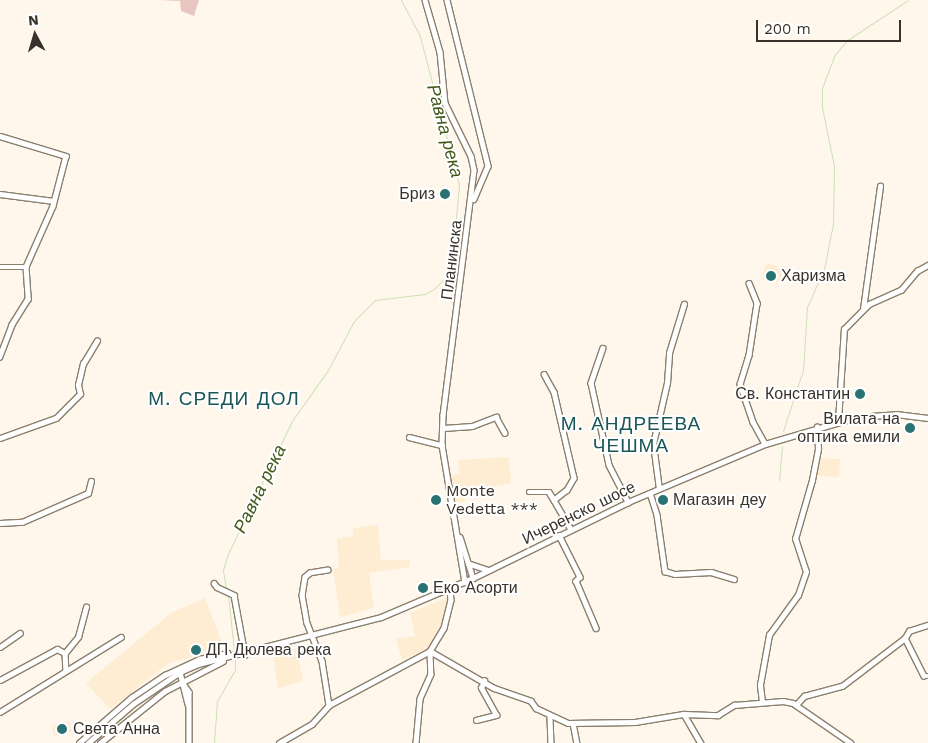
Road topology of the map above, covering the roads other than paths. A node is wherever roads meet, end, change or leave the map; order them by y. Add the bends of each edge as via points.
1 (425, 0) edge
2 (446, 0) edge
3 (0, 136) edge
4 (880, 186) dead end
5 (0, 194) edge
6 (473, 200) junction
7 (54, 201) junction
8 (928, 264) edge
9 (0, 267) edge
10 (26, 267) junction
11 (748, 283) dead end
12 (684, 304) dead end
13 (863, 309) junction
14 (97, 341) dead end
15 (603, 348) dead end
16 (0, 356) edge
17 (544, 374) dead end
18 (928, 418) edge
19 (838, 421) junction
20 (817, 427) junction
21 (443, 428) junction
22 (505, 433) dead end
23 (408, 437) dead end
24 (0, 438) edge
25 (765, 444) junction
26 (442, 445) junction
27 (91, 481) dead end
28 (659, 489) junction
29 (530, 492) dead end
30 (650, 493) junction
31 (554, 500) junction
32 (628, 502) junction
33 (0, 523) edge
34 (571, 529) junction
35 (457, 530) junction
36 (559, 535) junction
37 (469, 563) junction
38 (492, 569) junction
39 (328, 570) dead end
40 (474, 578) junction
41 (734, 579) dead end
42 (214, 582) dead end
43 (465, 582) junction
44 (450, 588) junction
45 (86, 607) dead end
46 (928, 625) edge
47 (596, 628) dead end
48 (20, 633) dead end
49 (121, 637) dead end
50 (312, 637) junction
51 (905, 638) junction
52 (0, 647) edge
53 (430, 651) junction
54 (65, 653) junction
55 (245, 655) junction
56 (227, 656) junction
57 (66, 670) junction
58 (180, 672) junction
59 (927, 676) edge
60 (0, 680) edge
61 (484, 681) junction
62 (182, 682) junction
63 (762, 702) junction
64 (329, 705) junction
65 (796, 705) junction
66 (0, 712) edge
67 (684, 714) junction
68 (550, 717) junction
69 (476, 720) dead end
70 (573, 723) junction
71 (79, 743) edge
72 (88, 743) edge
73 (100, 743) edge
74 (189, 743) edge
75 (278, 743) edge
76 (416, 743) edge
77 (551, 743) edge
78 (577, 743) edge
79 (701, 743) edge
80 (851, 743) edge

1 - 6 street, Планинска via 440,52 445,103 474,162
2 - 6 street via 488,166 480,191
3 - 7 street via 66,156
4 - 13 street
5 - 7 street
6 - 21 street, Планинска
7 - 10 street via 39,243
8 - 13 street via 901,290
9 - 10 street
10 - 16 street via 30,293
11 - 25 street via 757,303 749,355 740,384 753,422
12 - 28 street via 669,354 668,376 653,444
13 - 19 street via 844,329
14 - 24 street via 83,364 78,385 80,394 56,418
15 - 32 street via 591,383 609,465
17 - 31 street via 554,392 574,478 567,490
18 - 19 street, Ичеренско шосе via 896,414
19 - 20 street, Ичеренско шосе
20 - 25 street, Ичеренско шосе
20 - 63 street via 818,449 812,480 795,539 806,572 798,595 769,635 760,685
21 - 22 street via 472,426 496,418
21 - 26 street, Планинска
23 - 26 street
25 - 28 street, Ичеренско шосе
26 - 35 street, Планинска
27 - 33 street via 88,493 22,522
28 - 30 street, Ичеренско шосе
29 - 31 street via 549,492
30 - 32 street, Ичеренско шосе
30 - 41 street via 657,515 665,571 675,574 711,572
31 - 34 street
32 - 34 street, Ичеренско шосе
34 - 36 street, Ичеренско шосе
35 - 37 street
35 - 43 street
36 - 38 street, Ичеренско шосе
36 - 47 street via 580,577 576,581
37 - 38 street via 476,569
37 - 40 street
38 - 40 street, Ичеренско шосе
39 - 50 street via 310,573 303,585 302,604
40 - 43 street, Ичеренско шосе
42 - 55 street via 217,588 234,595
43 - 44 street, Ичеренско шосе
44 - 50 street, Ичеренско шосе via 381,617
44 - 53 street via 451,600 444,628
45 - 54 street via 78,637
46 - 51 street via 909,630
48 - 52 street
49 - 57 street
50 - 55 street, Ичеренско шосе
50 - 64 street via 322,661
51 - 59 street via 924,676
51 - 65 street via 842,686 804,696
53 - 61 street
53 - 64 street
53 - 76 street via 431,674 420,699
54 - 57 street
54 - 60 street via 57,649
55 - 56 street, Ичеренско шосе
56 - 58 street
56 - 62 street
56 - 71 street via 199,659 165,675 132,697
57 - 66 street
58 - 62 street
58 - 72 street via 133,704
61 - 68 street via 531,701
61 - 69 street via 481,688 496,715
62 - 73 street via 138,709
62 - 74 street via 188,704
63 - 65 street via 783,701
63 - 67 street via 734,705 718,715
64 - 75 street via 312,724
65 - 80 street
67 - 70 street via 635,722
67 - 79 street
68 - 70 street
68 - 77 street
70 - 78 street

